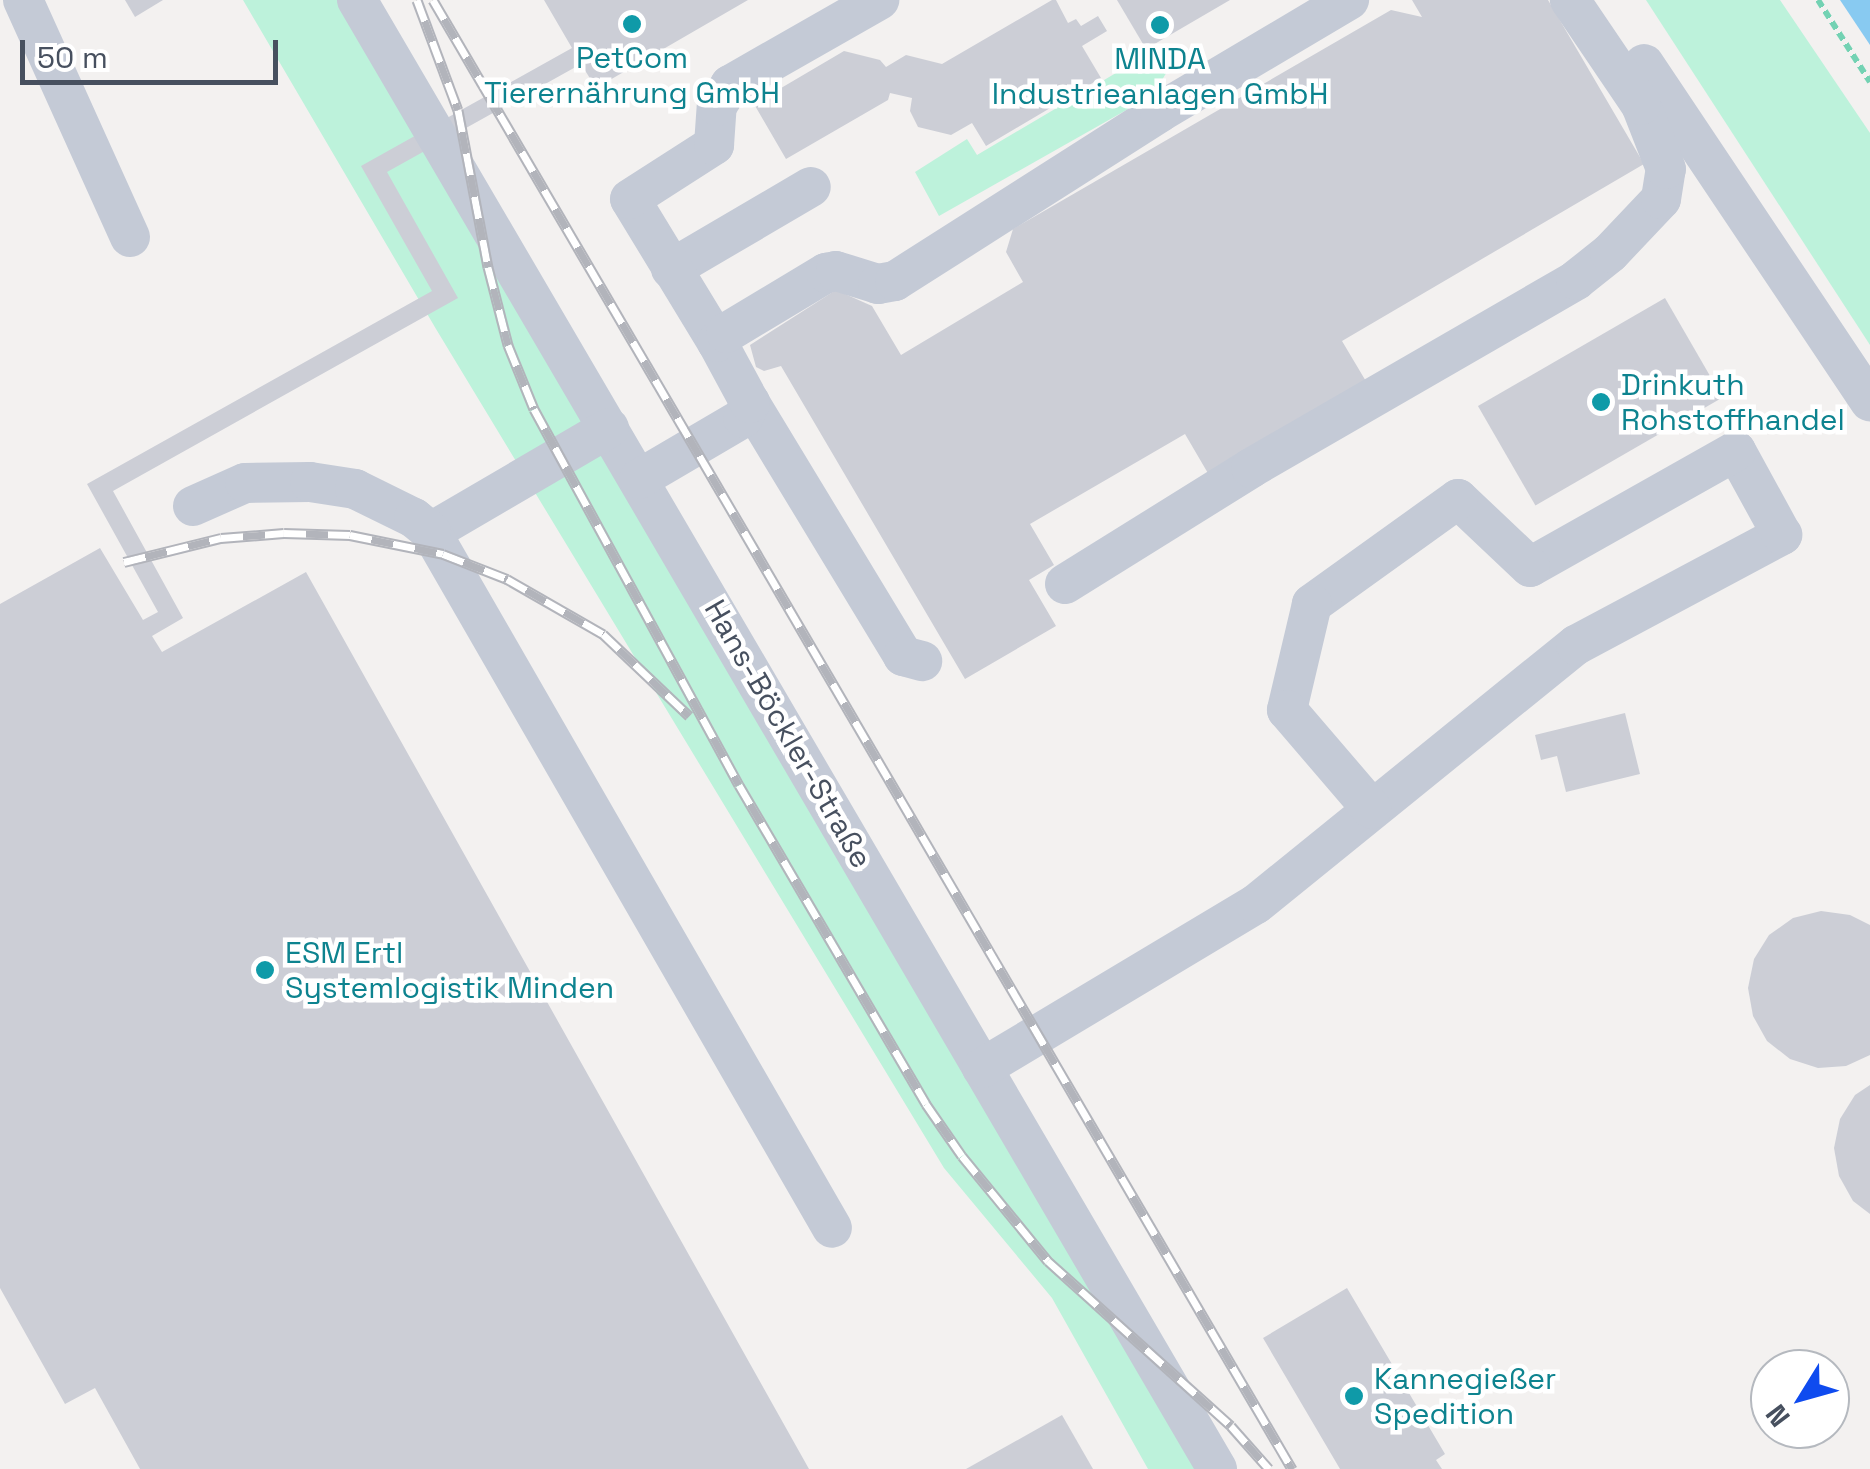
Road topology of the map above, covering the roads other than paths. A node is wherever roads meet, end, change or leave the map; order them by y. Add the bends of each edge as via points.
1 (23, 0) edge
2 (358, 0) edge
3 (879, 0) edge
4 (1349, 0) edge
5 (1570, 0) edge
6 (1602, 0) edge
7 (812, 187) dead end
8 (130, 237) dead end
9 (671, 269) junction
10 (717, 342) junction
11 (1870, 401) edge
12 (750, 403) junction
13 (609, 428) junction
14 (638, 479) junction
15 (194, 506) dead end
16 (430, 532) junction
17 (1064, 584) dead end
18 (922, 662) dead end
19 (1372, 809) junction
20 (982, 1068) junction
21 (832, 1228) dead end
22 (1217, 1469) edge

1 - 8 street
2 - 13 street, Hans-Böckler-Straße
3 - 9 street via 730,85 718,106 714,145 630,199
4 - 10 street via 895,280 878,284 826,273
5 - 17 street via 1641,105 1666,169 1661,199 1576,280
6 - 11 street
7 - 9 street
9 - 10 street
10 - 12 street
12 - 14 street via 743,418
12 - 18 street via 903,656
13 - 14 street, Hans-Böckler-Straße
13 - 16 street
14 - 20 street, Hans-Böckler-Straße
15 - 16 street via 244,483 310,482 355,489
16 - 21 street
19 - 19 street via 1576,645 1782,535 1736,451 1530,567 1458,499 1312,604 1287,710
19 - 20 street via 1256,904
20 - 22 street, Hans-Böckler-Straße

